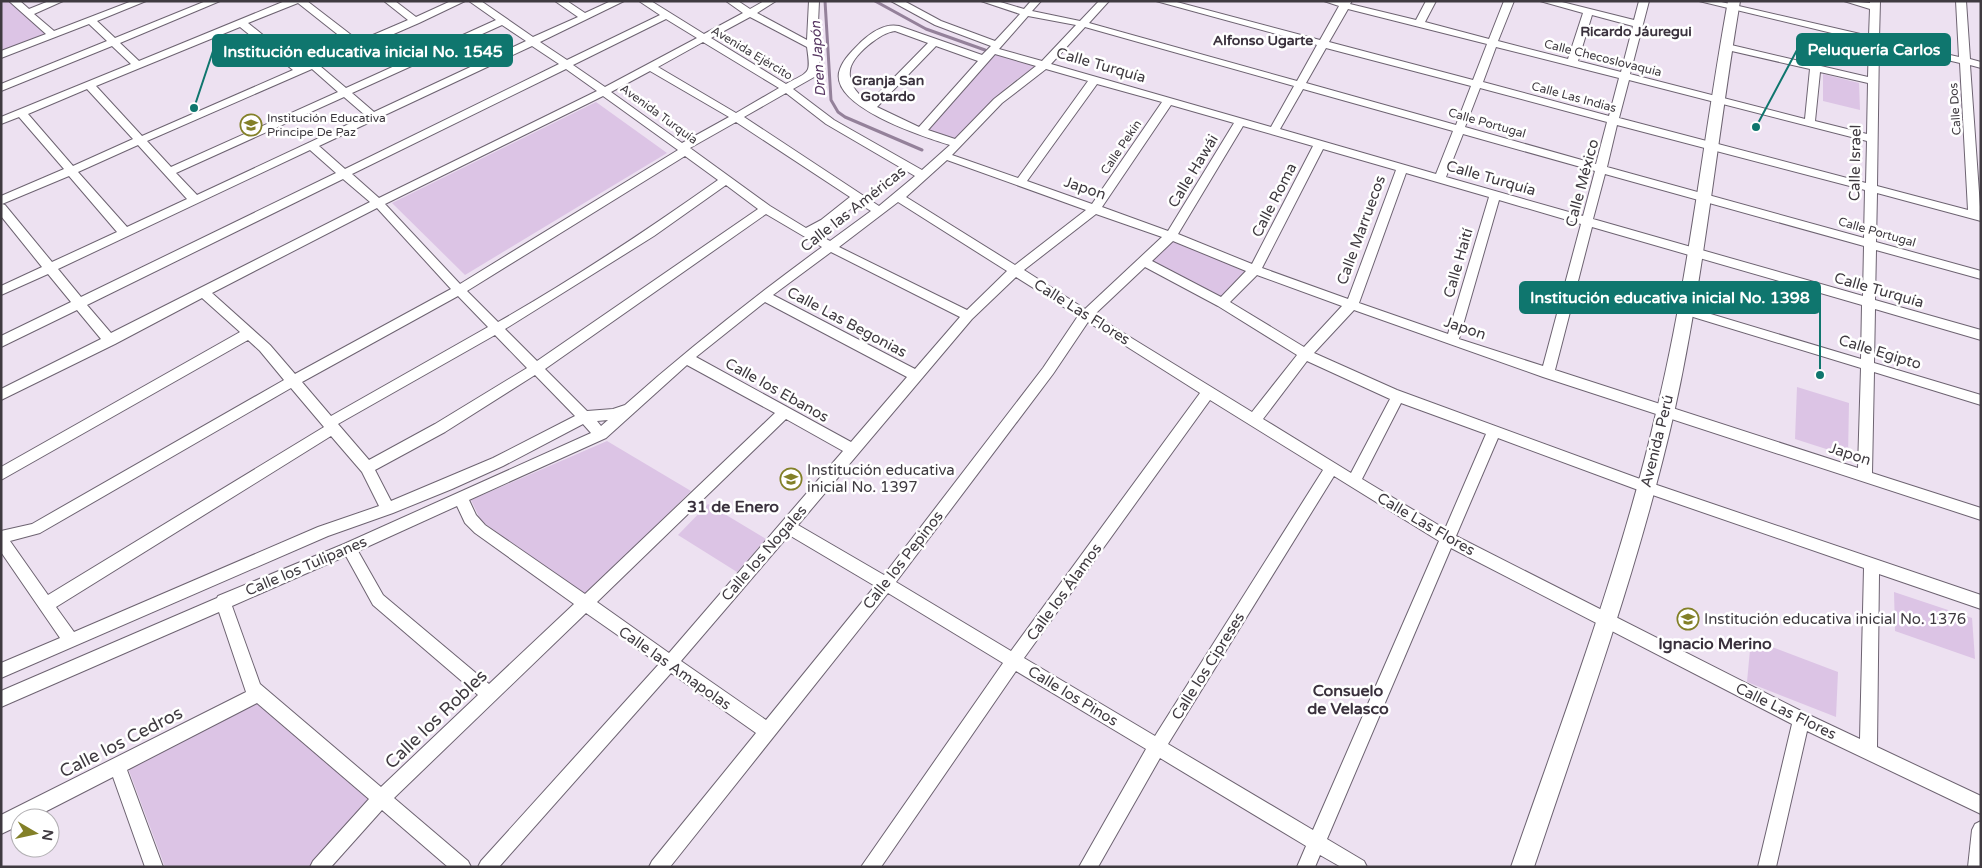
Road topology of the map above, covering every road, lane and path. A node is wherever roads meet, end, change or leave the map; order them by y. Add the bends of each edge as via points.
1 (14, 1) edge
2 (58, 1) edge
3 (141, 1) edge
4 (215, 1) edge
5 (294, 1) edge
6 (301, 1) edge
7 (389, 1) edge
8 (460, 1) edge
9 (474, 1) edge
10 (560, 1) edge
11 (619, 1) edge
12 (644, 1) edge
13 (731, 1) edge
14 (771, 1) edge
15 (814, 1) edge
16 (896, 1) edge
17 (986, 1) edge
18 (1036, 1) edge
19 (1104, 1) edge
20 (1161, 1) edge
21 (1329, 1) edge
22 (1430, 1) edge
23 (1509, 1) edge
24 (1545, 1) edge
25 (1644, 1) edge
26 (1704, 1) edge
27 (1849, 1) edge
28 (1960, 1) edge
29 (1346, 3) edge
30 (1874, 4) edge
31 (1734, 5) edge
32 (1588, 12) junction
33 (27, 13) junction
34 (750, 13) junction
35 (1028, 13) junction
36 (667, 16) junction
37 (585, 18) junction
38 (91, 21) junction
39 (416, 21) junction
40 (502, 21) junction
41 (241, 23) junction
42 (1083, 24) junction
43 (1419, 24) junction
44 (1638, 24) junction
45 (54, 35) junction
46 (703, 38) junction
47 (1874, 41) junction
48 (533, 42) junction
49 (934, 42) junction
50 (114, 43) junction
51 (1493, 43) junction
52 (1323, 45) junction
53 (359, 46) junction
54 (812, 46) junction
55 (1727, 47) junction
56 (994, 48) junction
57 (1, 55) edge
58 (983, 59) junction
59 (1964, 62) junction
60 (1572, 63) junction
61 (138, 65) junction
62 (567, 65) junction
63 (1044, 65) junction
64 (1981, 65) edge
65 (314, 66) junction
66 (651, 66) junction
67 (1815, 68) junction
68 (301, 71) junction
69 (1625, 76) junction
70 (1095, 79) junction
71 (1873, 81) junction
72 (89, 85) junction
73 (1300, 85) junction
74 (1476, 85) junction
75 (1, 88) edge
76 (787, 89) junction
77 (345, 92) junction
78 (604, 92) junction
79 (1169, 100) junction
80 (1718, 100) junction
81 (870, 108) junction
82 (22, 113) junction
83 (374, 117) junction
84 (736, 117) junction
85 (1, 121) edge
86 (1241, 121) junction
87 (1614, 121) junction
88 (1810, 123) junction
89 (1459, 129) junction
90 (921, 131) junction
91 (1274, 131) junction
92 (1872, 139) junction
93 (140, 141) junction
94 (956, 143) junction
95 (1320, 144) junction
96 (312, 146) junction
97 (1710, 146) junction
98 (684, 149) junction
99 (945, 156) junction
100 (1402, 168) junction
101 (1602, 169) junction
102 (71, 170) junction
103 (169, 172) junction
104 (344, 174) junction
105 (921, 176) junction
106 (1440, 179) junction
107 (726, 180) junction
108 (1020, 183) junction
109 (1871, 188) junction
110 (1495, 195) junction
111 (858, 197) junction
112 (898, 197) junction
113 (1703, 197) junction
114 (195, 200) junction
115 (1, 201) edge
116 (378, 203) junction
117 (1, 208) edge
118 (766, 209) junction
119 (1095, 209) junction
120 (879, 211) junction
121 (1977, 216) edge
122 (1587, 221) junction
123 (125, 233) junction
124 (805, 233) junction
125 (1171, 236) junction
126 (1870, 244) junction
127 (830, 247) junction
128 (1694, 252) junction
129 (1145, 262) junction
130 (50, 268) junction
131 (1016, 270) junction
132 (1255, 270) junction
133 (1981, 275) edge
134 (459, 290) junction
135 (1, 291) edge
136 (204, 293) junction
137 (764, 296) junction
138 (79, 303) junction
139 (1868, 303) junction
140 (1222, 304) junction
141 (1352, 304) junction
142 (1684, 310) junction
143 (1086, 315) junction
144 (968, 316) junction
145 (499, 328) junction
146 (248, 333) junction
147 (1981, 335) edge
148 (110, 341) junction
149 (1452, 341) junction
150 (1, 342) edge
151 (1305, 354) junction
152 (686, 358) junction
153 (1867, 365) junction
154 (537, 368) junction
155 (1548, 373) junction
156 (916, 376) junction
157 (293, 381) junction
158 (1208, 392) junction
159 (1, 395) edge
160 (1398, 396) junction
161 (1981, 400) edge
162 (632, 407) junction
163 (1665, 411) junction
164 (785, 412) junction
165 (584, 417) junction
166 (1254, 420) junction
167 (331, 426) junction
168 (605, 432) junction
169 (1494, 432) junction
170 (853, 450) junction
171 (368, 468) junction
172 (1332, 468) junction
173 (1, 474) edge
174 (1865, 476) junction
175 (1354, 482) junction
176 (1646, 487) junction
177 (461, 498) junction
178 (388, 509) junction
179 (1981, 514) edge
180 (787, 526) junction
181 (1, 539) edge
182 (1448, 539) junction
183 (349, 548) junction
184 (1872, 564) junction
185 (886, 584) junction
186 (223, 601) junction
187 (1981, 602) edge
188 (584, 604) junction
189 (46, 605) junction
190 (1606, 620) junction
191 (70, 641) junction
192 (1014, 660) junction
193 (669, 664) junction
194 (1, 671) edge
195 (259, 694) junction
196 (490, 695) junction
197 (1, 699) edge
198 (1801, 720) junction
199 (767, 731) junction
200 (1157, 747) junction
201 (1868, 751) junction
202 (117, 766) junction
203 (382, 798) junction
204 (1981, 804) edge
205 (1, 825) edge
206 (1981, 830) edge
207 (1317, 842) junction
208 (154, 867) edge
209 (319, 867) edge
210 (462, 867) edge
211 (487, 867) edge
212 (658, 867) edge
213 (870, 867) edge
214 (1088, 867) edge
215 (1306, 867) edge
216 (1358, 867) edge
217 (1522, 867) edge
218 (1767, 867) edge
219 (1976, 867) edge

1 - 33 street
2 - 33 street
3 - 38 street
4 - 50 street
5 - 41 street
6 - 53 street
7 - 39 street
8 - 39 street
9 - 40 street, Avenida Turquía
10 - 37 street
11 - 37 street
12 - 36 street, Avenida Ejército
13 - 34 street
14 - 34 street
15 - 54 street
16 - 56 street, Calle Turquía
17 - 35 street, Calle Portugal
18 - 35 street
19 - 42 street, Calle las Américas
20 - 52 street, Calle Las Indias
21 - 29 street, Calle Checoslovaquia
22 - 43 street
23 - 51 street
24 - 32 street
25 - 44 street, Calle México
26 - 31 street
27 - 30 street
28 - 59 street, Calle Dos
29 - 43 street, Calle Checoslovaquia
29 - 52 street
30 - 47 street, Calle Israel
31 - 47 street
31 - 55 street, Avenida Perú
32 - 44 street
32 - 60 street
33 - 45 street
34 - 46 street
34 - 54 street
35 - 42 street, Calle Portugal
35 - 56 street
36 - 46 street, Avenida Ejército
36 - 62 street
37 - 48 street
38 - 45 street
38 - 50 street
39 - 53 street
40 - 48 street, Avenida Turquía
40 - 77 street
41 - 61 street
41 - 68 street
42 - 63 street, Calle las Américas
42 - 73 street, Calle Portugal
43 - 51 street, Calle Checoslovaquia
44 - 69 street, Calle México
45 - 57 street
46 - 66 street
46 - 76 street, Avenida Ejército
47 - 59 street
47 - 71 street, Calle Israel
48 - 62 street, Avenida Turquía
48 - 83 street
49 - 58 street
49 - 81 street
49 - 81 street via 896,28 886,28 874,34 846,62 843,76 851,94
50 - 61 street
50 - 75 street
51 - 60 street, Calle Checoslovaquia
51 - 74 street
52 - 73 street
52 - 74 street, Calle Las Indias
53 - 65 street
54 - 76 street via 815,68 812,74
55 - 67 street
55 - 80 street, Avenida Perú
56 - 58 street
56 - 63 street, Calle Turquía
58 - 90 street
59 - 64 street
59 - 121 street, Calle Dos
60 - 69 street, Calle Checoslovaquia
61 - 72 street
62 - 78 street, Avenida Turquía
62 - 104 street
63 - 70 street, Calle Turquía
63 - 94 street, Calle las Américas via 998,101
65 - 68 street
65 - 77 street
66 - 78 street
66 - 84 street
67 - 71 street
67 - 88 street
68 - 93 street
69 - 80 street, Calle Checoslovaquia
69 - 87 street, Calle México
70 - 79 street, Calle Turquía
70 - 108 street
71 - 92 street, Calle Israel
72 - 82 street
72 - 93 street
73 - 89 street, Calle Portugal
73 - 91 street
74 - 87 street, Calle Las Indias
74 - 89 street
76 - 84 street
76 - 105 street, Avenida Ejército via 830,122
77 - 83 street
77 - 103 street
78 - 98 street, Avenida Turquía
78 - 116 street
79 - 86 street, Calle Turquía
79 - 119 street, Calle Pekín
80 - 88 street, Calle Checoslovaquia
80 - 97 street, Avenida Perú
81 - 90 street
82 - 85 street
82 - 102 street
83 - 96 street
84 - 98 street
84 - 111 street
86 - 91 street, Calle Turquía
86 - 125 street, Calle Hawái
87 - 97 street, Calle Las Indias
87 - 101 street, Calle México
88 - 92 street, Calle Checoslovaquia
89 - 101 street, Calle Portugal
89 - 106 street
90 - 94 street
91 - 95 street, Calle Turquía
92 - 109 street, Calle Israel
93 - 102 street
93 - 103 street
94 - 99 street, Calle las Américas
95 - 100 street, Calle Turquía
95 - 132 street, Calle Roma
96 - 104 street
96 - 114 street
97 - 109 street, Calle Las Indias
97 - 113 street, Avenida Perú
98 - 107 street, Avenida Turquía
98 - 134 street
99 - 105 street, Calle las Américas
99 - 108 street, Japon
100 - 106 street, Calle Turquía
100 - 141 street, Calle Marruecos
101 - 113 street, Calle Portugal
101 - 122 street, Calle México
102 - 115 street
102 - 123 street
103 - 114 street
104 - 116 street
104 - 138 street
105 - 112 street, Calle las Américas
106 - 110 street, Calle Turquía
107 - 118 street, Avenida Turquía
107 - 145 street via 650,233
108 - 119 street, Japon
109 - 121 street, Calle Las Indias
109 - 126 street, Calle Israel
110 - 122 street, Calle Turquía
110 - 149 street, Calle Haití
111 - 120 street
111 - 124 street
112 - 120 street, Calle las Américas
112 - 131 street, Calle Las Flores
113 - 126 street, Calle Portugal
113 - 128 street, Avenida Perú
114 - 123 street
116 - 134 street
116 - 136 street
117 - 130 street
118 - 124 street, Avenida Turquía
118 - 154 street
119 - 125 street, Japon
119 - 131 street, Calle los Nogales
120 - 127 street, Calle las Américas
122 - 128 street, Calle Turquía
122 - 155 street, Calle México
123 - 130 street
124 - 127 street, Avenida Turquía
125 - 129 street, Calle los Pepinos
125 - 132 street, Japon
126 - 133 street, Calle Portugal
126 - 139 street, Calle Israel
127 - 137 street, Calle las Américas
127 - 144 street, Avenida Turquía
128 - 139 street, Calle Turquía
128 - 142 street, Avenida Perú
129 - 140 street
129 - 143 street, Calle los Pepinos
130 - 135 street
130 - 138 street
131 - 143 street, Calle Las Flores
131 - 144 street, Calle los Nogales
132 - 140 street, Calle Roma
132 - 141 street, Japon
134 - 145 street
134 - 157 street
136 - 146 street
136 - 148 street
137 - 152 street, Calle las Américas
137 - 156 street, Calle Las Begonias
138 - 148 street
138 - 150 street
139 - 147 street, Calle Turquía
139 - 153 street, Calle Israel
140 - 151 street
141 - 149 street, Japon
141 - 151 street
142 - 153 street, Calle Egipto
142 - 163 street, Avenida Perú
143 - 158 street, Calle Las Flores
143 - 185 street, Calle los Pepinos via 1048,371
144 - 156 street, Calle los Nogales
145 - 154 street
145 - 167 street
146 - 157 street
146 - 173 street
148 - 159 street
149 - 155 street, Japon
151 - 160 street
151 - 166 street
152 - 162 street, Calle las Américas
152 - 164 street, Calle los Ebanos
153 - 161 street, Calle Egipto
153 - 174 street, Calle Israel
154 - 165 street
154 - 171 street
155 - 163 street, Japon
156 - 170 street, Calle los Nogales
157 - 167 street
157 - 181 street via 35,528
158 - 166 street, Calle Las Flores
158 - 192 street, Calle los Álamos
160 - 169 street
160 - 175 street
162 - 165 street via 613,414
162 - 168 street, Calle las Américas
163 - 174 street, Japon
163 - 176 street, Avenida Perú
164 - 170 street, Calle los Ebanos
164 - 188 street, Calle los Robles
165 - 168 street
165 - 178 street via 498,462
166 - 172 street, Calle Las Flores
167 - 171 street
167 - 189 street
168 - 177 street, Calle los Tulipanes
169 - 176 street
169 - 182 street
170 - 180 street, Calle los Nogales
171 - 178 street
172 - 175 street, Calle Las Flores
172 - 200 street, Calle los Cipreses
174 - 179 street, Japon
175 - 182 street, Calle Las Flores
176 - 184 street
176 - 190 street, Avenida Perú
177 - 183 street, Calle los Tulipanes
177 - 188 street, Calle las Amapolas via 470,519 480,529
178 - 191 street via 324,531
180 - 185 street, Calle los Pinos
180 - 193 street, Calle los Nogales
181 - 189 street
182 - 190 street, Calle Las Flores
182 - 207 street
183 - 186 street, Calle los Tulipanes
183 - 196 street via 378,600
184 - 187 street
184 - 201 street
185 - 192 street, Calle los Pinos
185 - 199 street, Calle los Pepinos
186 - 195 street via 253,689
186 - 197 street, Calle los Tulipanes
188 - 193 street, Calle las Amapolas
188 - 196 street, Calle los Robles
189 - 191 street
190 - 198 street, Calle Las Flores
190 - 217 street, Avenida Perú
191 - 194 street
192 - 200 street, Calle los Pinos
192 - 213 street, Calle los Álamos
193 - 199 street, Calle las Amapolas
193 - 211 street, Calle los Nogales
195 - 202 street, Calle los Cedros
195 - 203 street
196 - 203 street, Calle los Robles
198 - 201 street, Calle Las Flores
198 - 218 street
199 - 212 street, Calle los Pepinos
200 - 207 street, Calle los Pinos
200 - 214 street, Calle los Cipreses
201 - 204 street, Calle Las Flores
202 - 205 street, Calle los Cedros
202 - 208 street
203 - 209 street, Calle los Robles
203 - 210 street
206 - 219 street
207 - 215 street
207 - 216 street, Calle los Pinos

